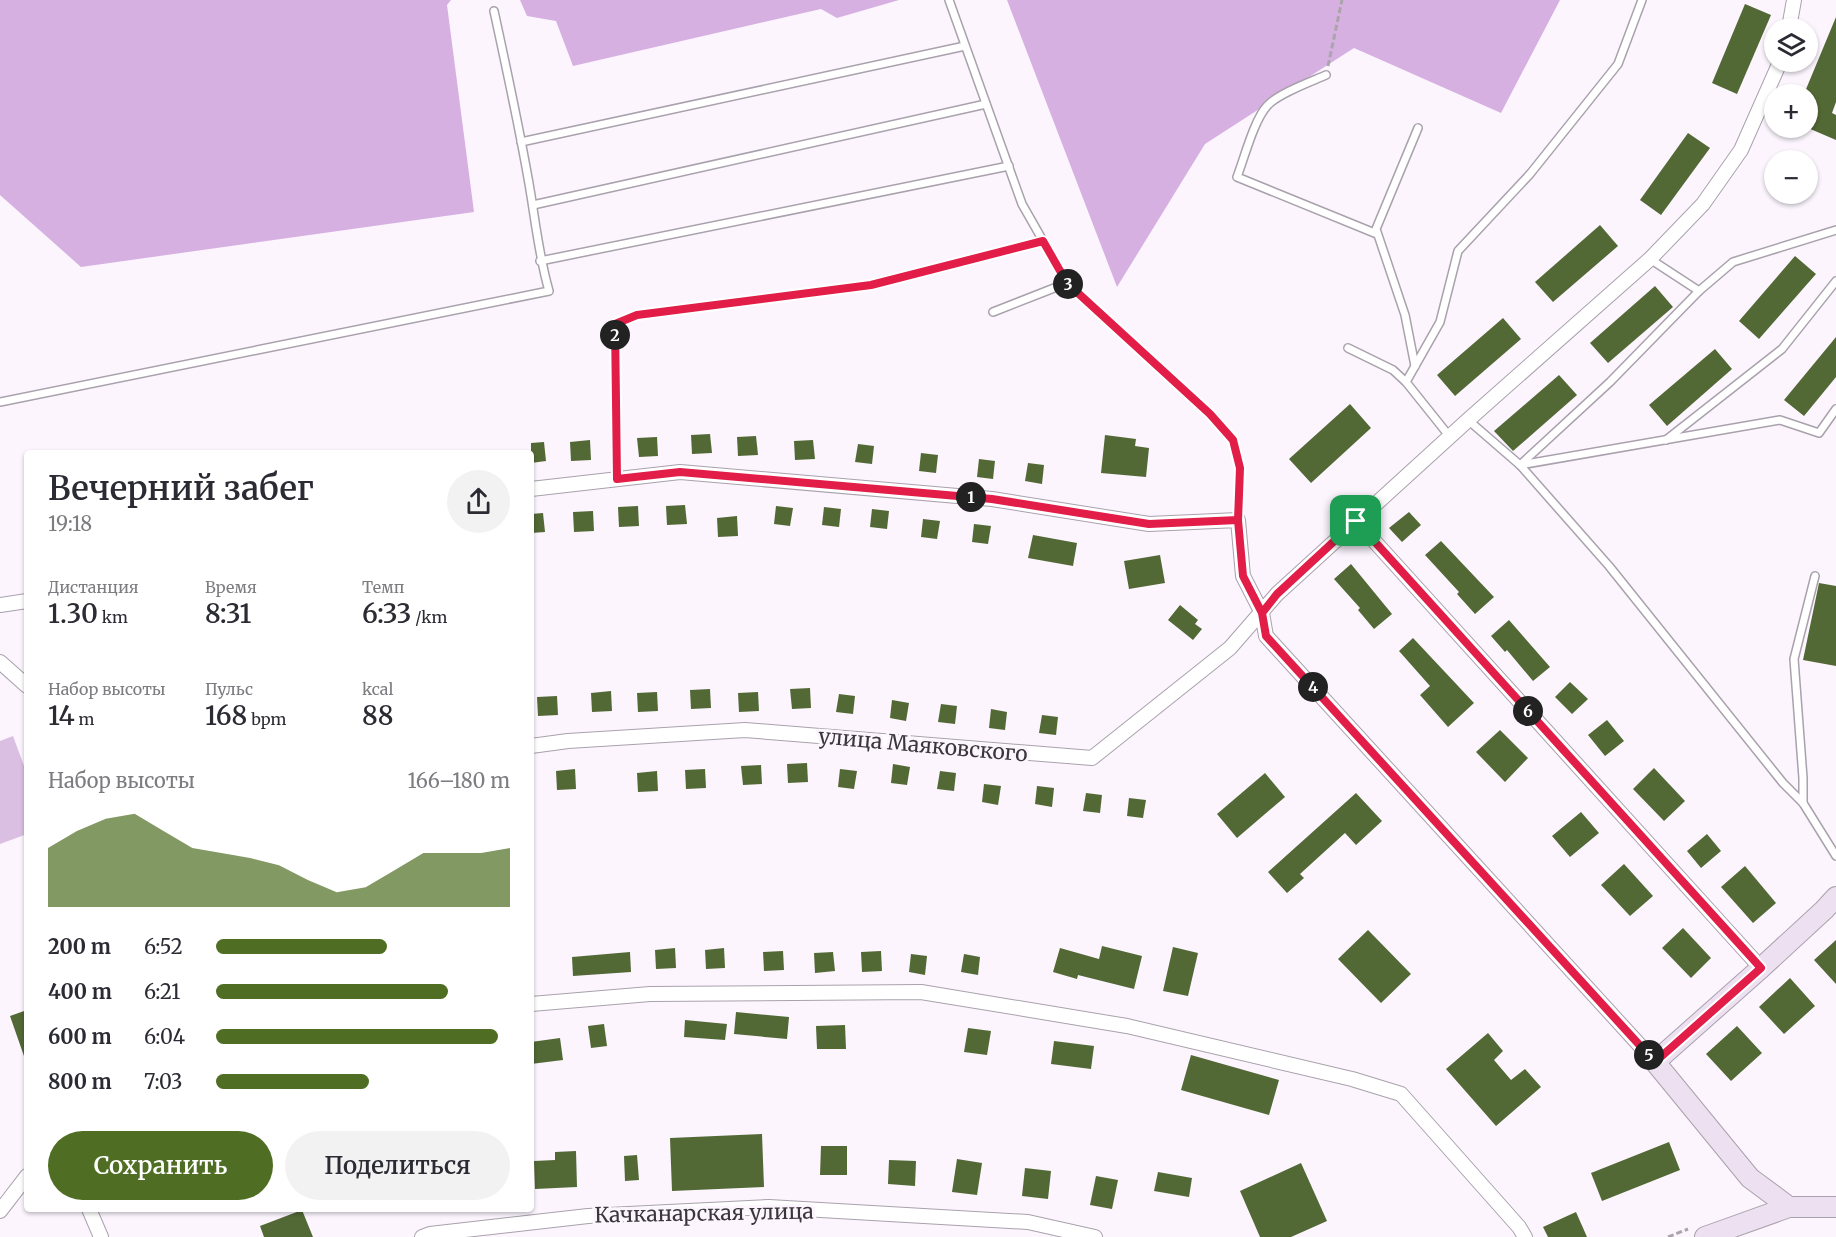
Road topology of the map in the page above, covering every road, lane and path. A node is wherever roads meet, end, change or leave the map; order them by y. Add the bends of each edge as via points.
1 (949, 0) edge
2 (1342, 0) edge
3 (1642, 0) edge
4 (1794, 0) edge
5 (494, 10) dead end
6 (1791, 18) edge
7 (965, 46) junction
8 (1776, 72) edge
9 (1326, 75) joint
10 (986, 104) junction
11 (1418, 128) dead end
12 (522, 142) junction
13 (1009, 166) junction
14 (533, 205) junction
15 (1836, 230) edge
16 (1377, 234) junction
17 (1043, 241) junction
18 (1650, 259) junction
19 (540, 261) junction
20 (1836, 281) edge
21 (1067, 283) junction
22 (1700, 291) junction
23 (993, 312) dead end
24 (1348, 348) dead end
25 (1415, 366) junction
26 (1406, 382) junction
27 (0, 402) edge
28 (1836, 409) edge
29 (1467, 420) junction
30 (1450, 437) junction
31 (1665, 441) junction
32 (1520, 465) junction
33 (617, 479) junction
34 (534, 489) edge
35 (1238, 520) junction
36 (1356, 521) junction
37 (1815, 576) dead end
38 (24, 601) edge
39 (0, 605) edge
40 (1262, 613) junction
41 (0, 662) edge
42 (24, 683) edge
43 (534, 746) edge
44 (1803, 803) junction
45 (1836, 856) edge
46 (1836, 897) edge
47 (1761, 968) junction
48 (534, 1004) edge
49 (1655, 1062) junction
50 (24, 1180) edge
51 (1789, 1207) junction
52 (1836, 1207) edge
53 (0, 1211) edge
54 (89, 1212) edge
55 (101, 1237) edge
56 (422, 1237) edge
57 (1095, 1237) edge
58 (1525, 1237) edge
59 (1705, 1237) edge

1 - 7 lane
2 - 9 path
3 - 25 lane via 1618,64 1530,174 1458,252 1440,322
4 - 6 street
5 - 12 lane
7 - 10 lane
7 - 12 lane
8 - 18 street, улица Маяковского via 1741,150 1703,204
9 - 16 lane via 1267,105 1237,177
10 - 13 lane
10 - 14 lane
11 - 16 lane
12 - 14 lane
13 - 17 lane via 1022,204
13 - 19 lane
14 - 19 lane
15 - 22 lane via 1733,262
16 - 25 lane via 1405,315
17 - 21 lane
17 - 33 lane via 871,285 637,315 615,324
18 - 22 lane
18 - 29 street, улица Маяковского
19 - 27 lane via 549,291
20 - 31 lane via 1782,349
21 - 23 lane
21 - 35 lane via 1210,414 1233,440 1240,468
22 - 32 lane
24 - 26 lane via 1393,370
25 - 26 lane
26 - 30 lane
28 - 31 lane via 1819,433 1780,420
29 - 30 street, улица Маяковского
29 - 32 lane
30 - 36 street, улица Маяковского
31 - 32 lane
32 - 44 lane via 1609,566
33 - 34 street
33 - 35 street via 680,472 992,499 1149,524
35 - 40 street via 1243,576
36 - 40 street, улица Маяковского via 1277,594
36 - 47 street
37 - 44 lane via 1794,659
38 - 39 street
40 - 43 street, улица Маяковского via 1230,648 1092,758 745,730
40 - 49 street via 1266,636
41 - 42 street
44 - 45 lane
46 - 47 street
47 - 49 street
48 - 58 street via 650,994 921,992 1149,1031 1401,1094
49 - 51 street via 1750,1178
50 - 53 street
51 - 52 street
51 - 59 street
54 - 55 street
56 - 57 street, Качканарская улица via 588,1216 769,1207 1028,1222

